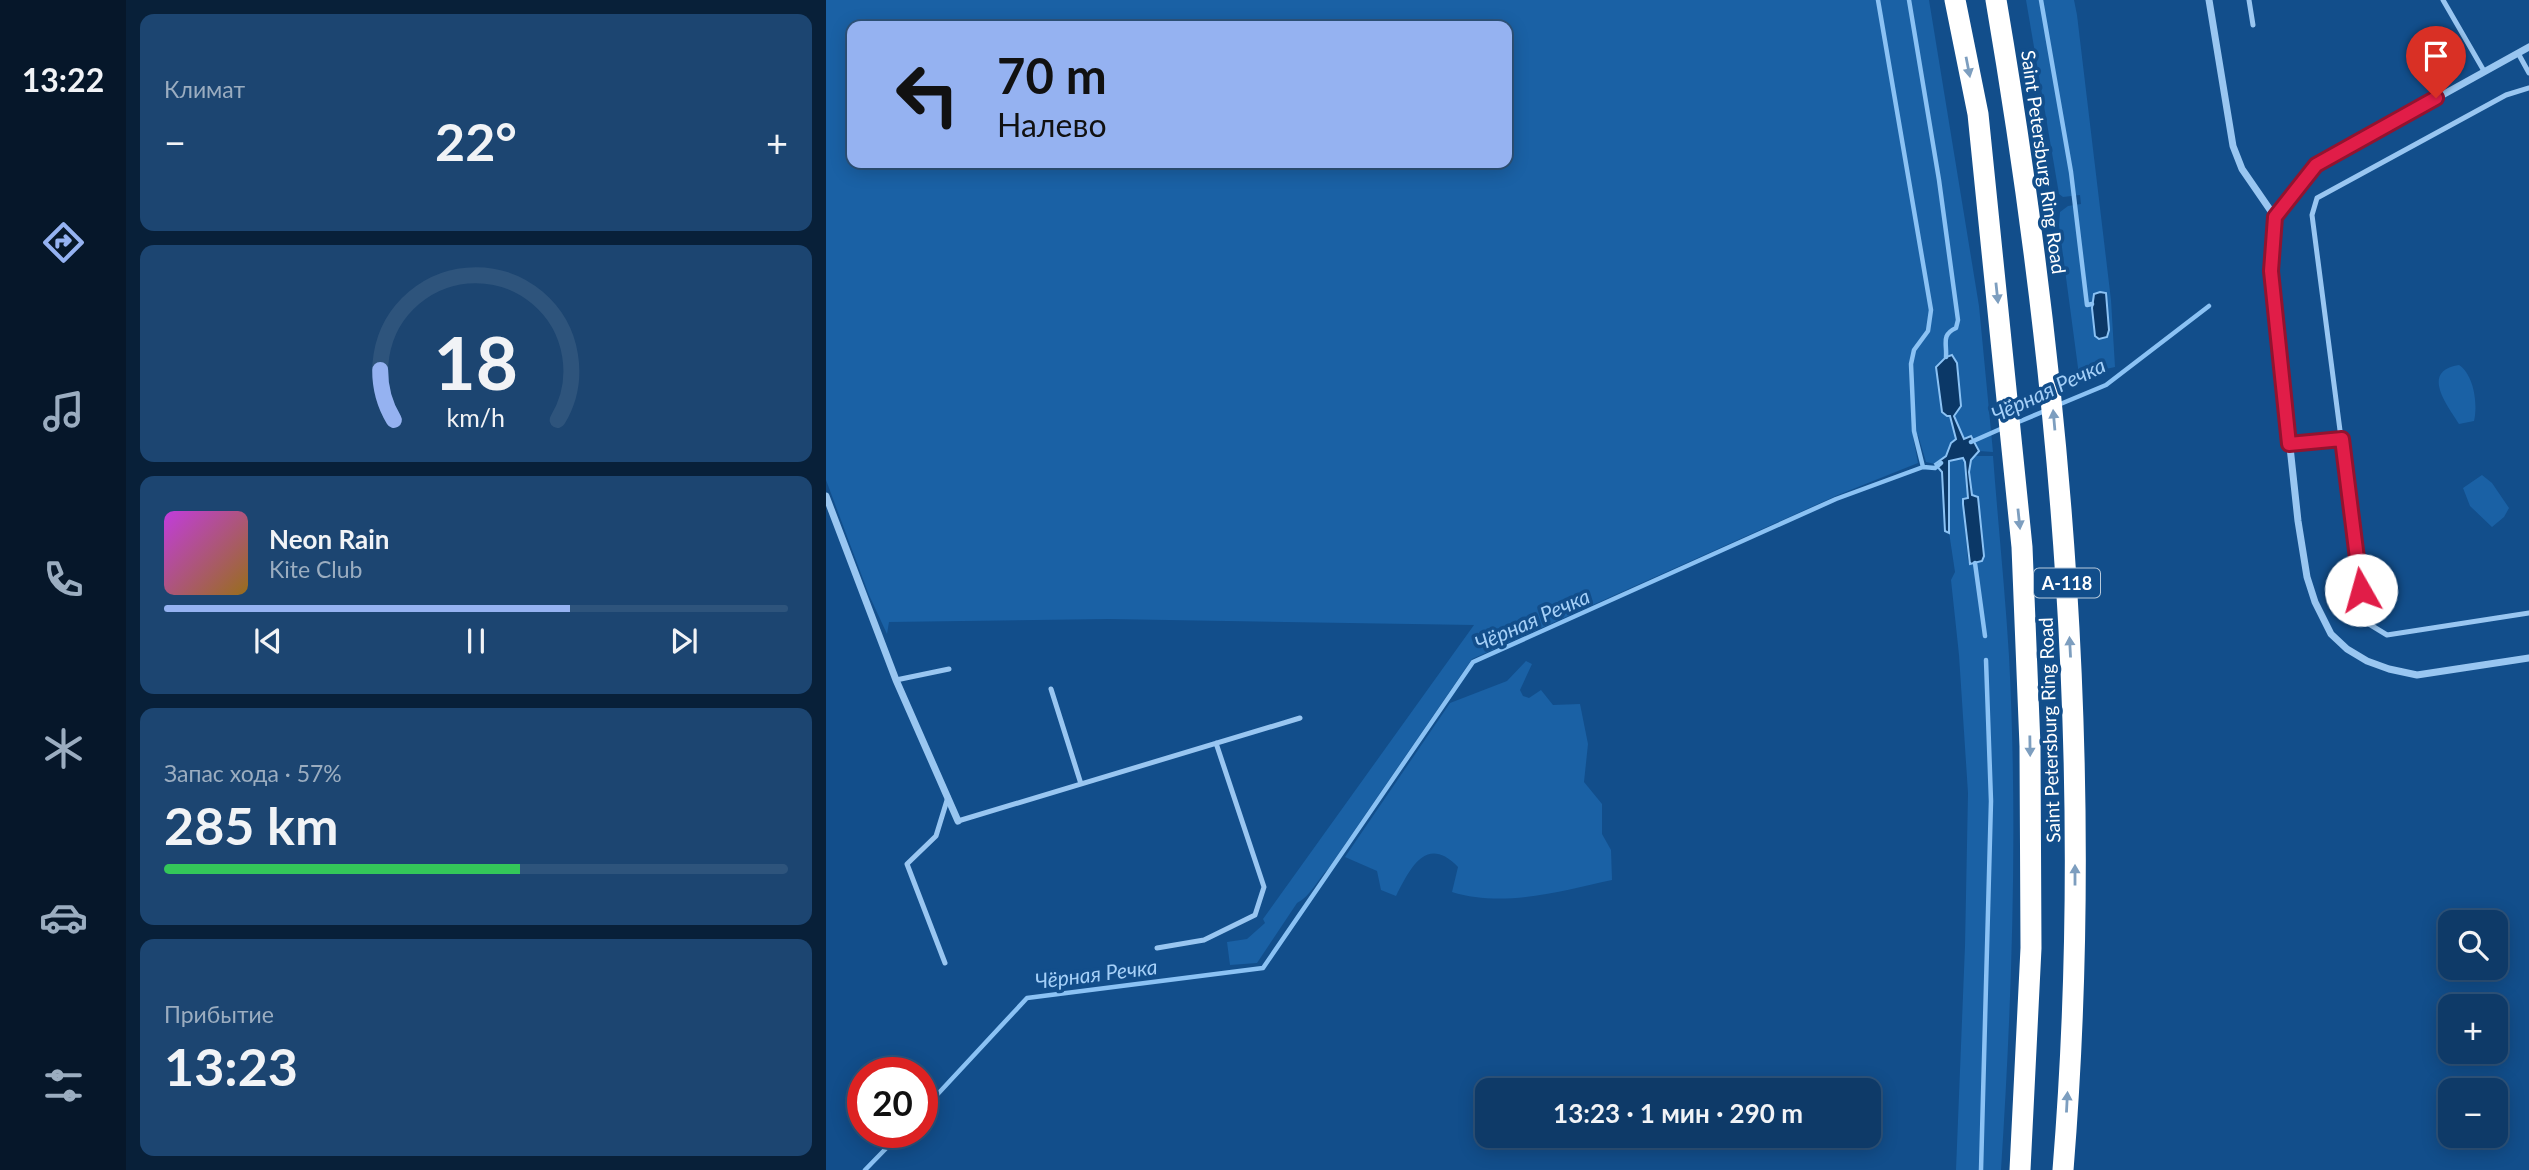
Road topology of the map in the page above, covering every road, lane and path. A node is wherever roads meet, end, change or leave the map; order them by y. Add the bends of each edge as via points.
1 (1955, 0) edge
2 (1996, 0) edge
3 (2209, 0) edge
4 (2249, 0) edge
5 (2443, 0) edge
6 (2253, 25) dead end
7 (2529, 47) edge
8 (2518, 53) junction
9 (2484, 71) junction
10 (2529, 73) edge
11 (2529, 88) edge
12 (2275, 217) junction
13 (2342, 439) junction
14 (2289, 444) junction
15 (826, 496) edge
16 (2529, 613) edge
17 (2529, 658) edge
18 (949, 669) dead end
19 (896, 680) junction
20 (1051, 690) dead end
21 (1300, 718) dead end
22 (1216, 743) junction
23 (1081, 784) junction
24 (948, 797) junction
25 (958, 821) joint
26 (1157, 948) dead end
27 (945, 963) dead end
28 (2020, 1170) edge
29 (2063, 1170) edge

1 -> 28 highway, Saint Petersburg Ring Road / А-118 via 1978,114 2022,547 2030,746 2031,948
29 -> 2 highway, Saint Petersburg Ring Road / А-118 via 2075,946 2075,740 2065,544 2048,352
3 - 12 street via 2233,146 2242,169
4 - 6 lane
5 - 9 lane
7 - 8 street
8 - 9 street
8 - 10 lane
9 - 12 street via 2316,165
11 - 13 lane via 2507,95 2318,198 2312,215
12 - 14 street via 2271,271
13 - 14 lane
13 - 16 lane via 2364,615 2369,624 2387,635
14 - 17 street via 2307,577 2331,634 2347,649 2367,661 2417,675
15 - 19 street
18 - 19 lane
19 - 24 street
20 - 23 lane
21 - 22 lane
22 - 23 lane
22 - 26 lane via 1264,887 1255,915 1204,940
23 - 25 lane
24 - 25 street
24 - 27 lane via 936,836 907,864

